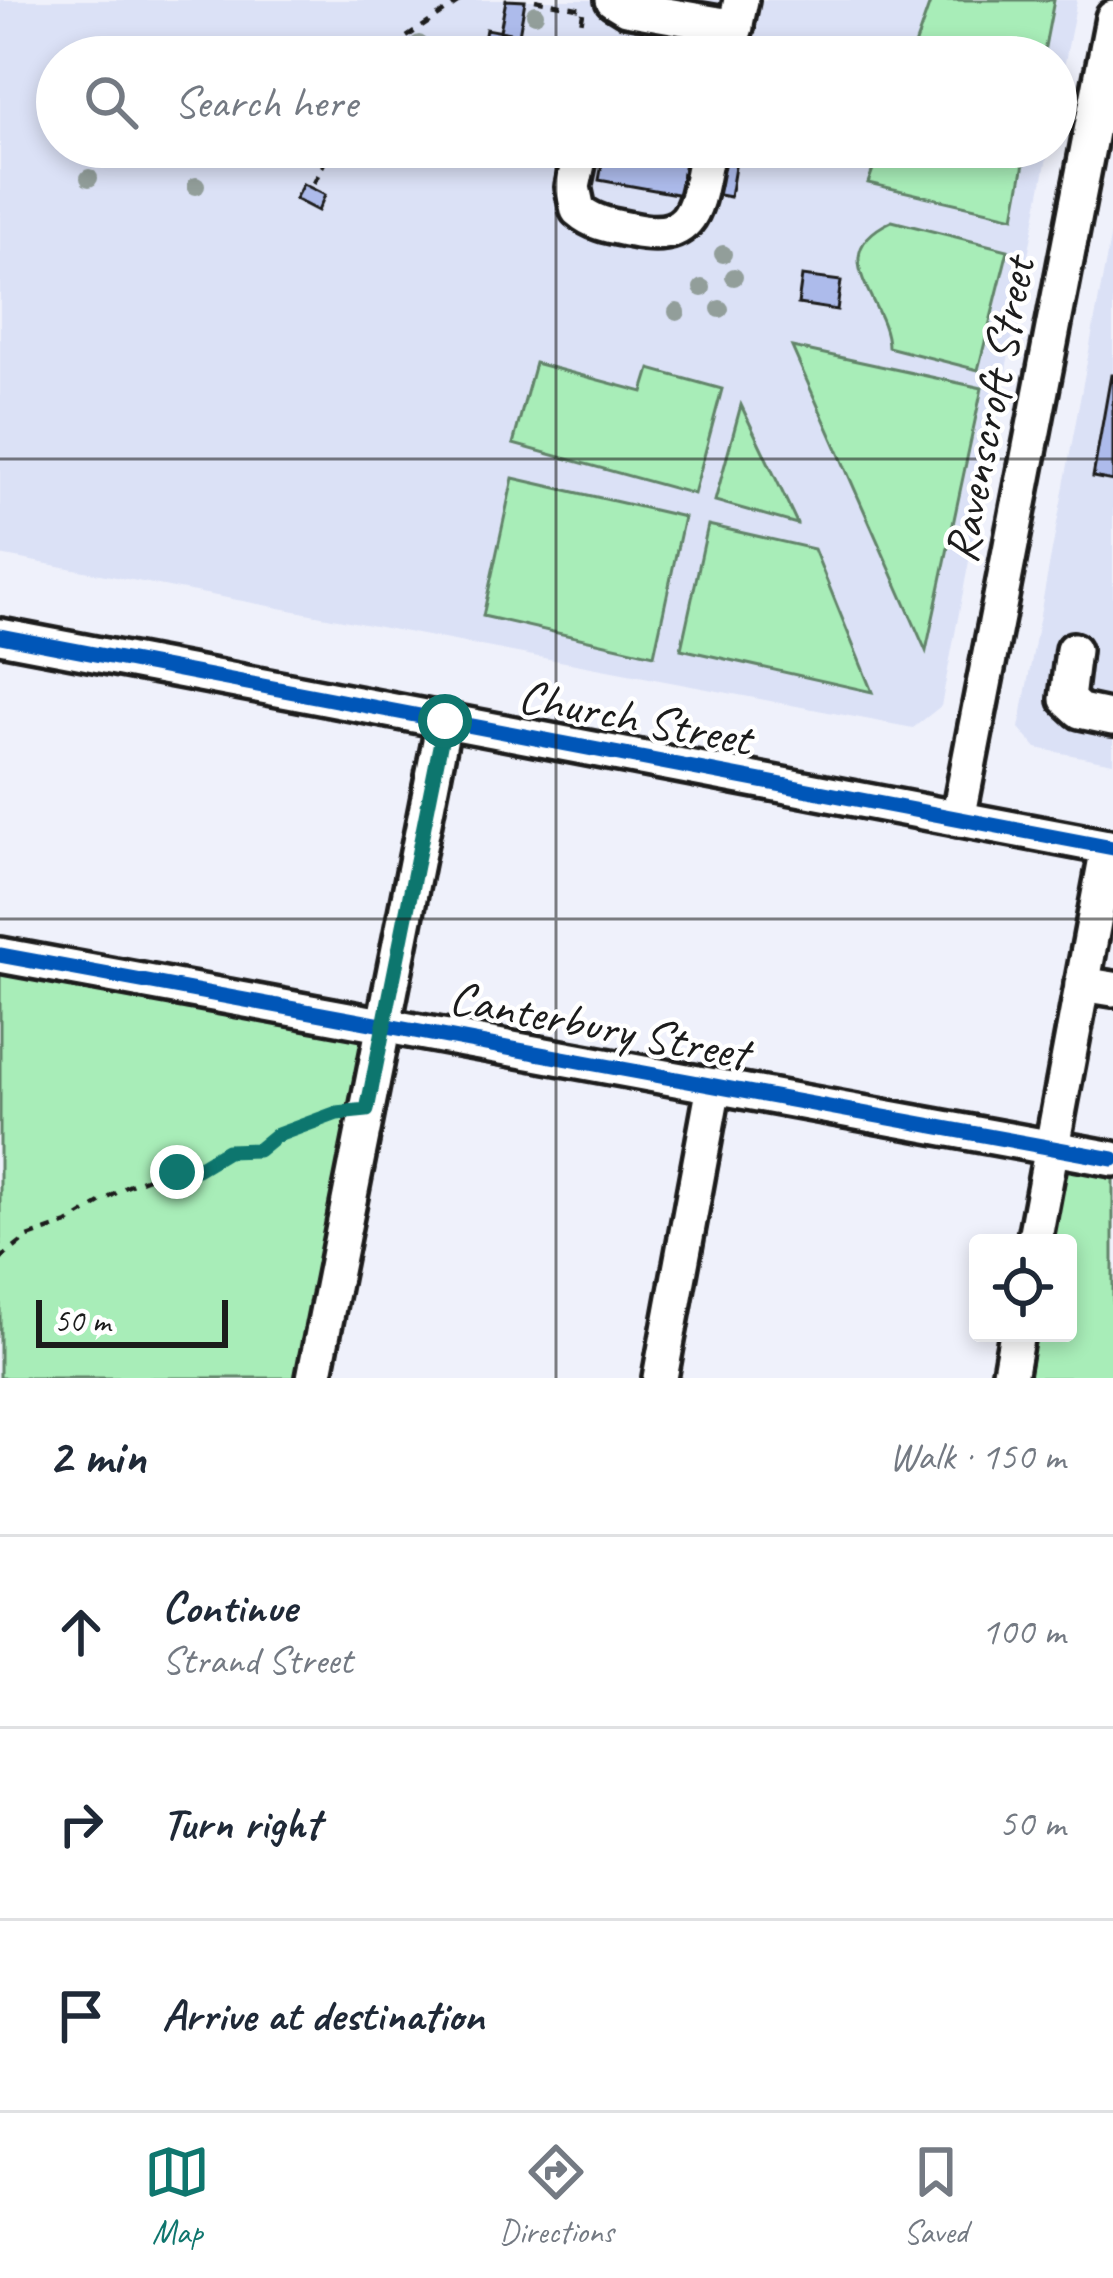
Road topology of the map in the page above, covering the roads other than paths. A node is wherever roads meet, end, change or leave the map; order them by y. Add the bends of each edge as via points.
1 (597, 6) edge
2 (1113, 18) edge
3 (735, 28) edge
4 (577, 168) edge
5 (702, 168) edge
6 (0, 637) edge
7 (1073, 650) dead end
8 (1113, 718) edge
9 (445, 721) junction
10 (958, 819) junction
11 (1110, 847) edge
12 (0, 956) edge
13 (1098, 987) edge
14 (385, 1024) junction
15 (714, 1086) junction
16 (1052, 1148) junction
17 (1113, 1160) edge
18 (1036, 1234) edge
19 (1015, 1342) edge
20 (314, 1378) edge
21 (660, 1378) edge
22 (1009, 1378) edge

1 - 3 street
2 - 10 street, Ravenscroft Street
4 - 5 street via 578,210 592,222 653,235 688,223
6 - 9 street, Church Street
7 - 8 street via 1067,699 1080,711
9 - 10 street, Church Street
9 - 14 street
10 - 11 street, Church Street
11 - 13 street
12 - 14 street, Canterbury Street
13 - 16 street
14 - 15 street, Canterbury Street
14 - 20 street
15 - 16 street, Canterbury Street
15 - 21 street
16 - 17 street, Canterbury Street
16 - 18 street
19 - 22 street

